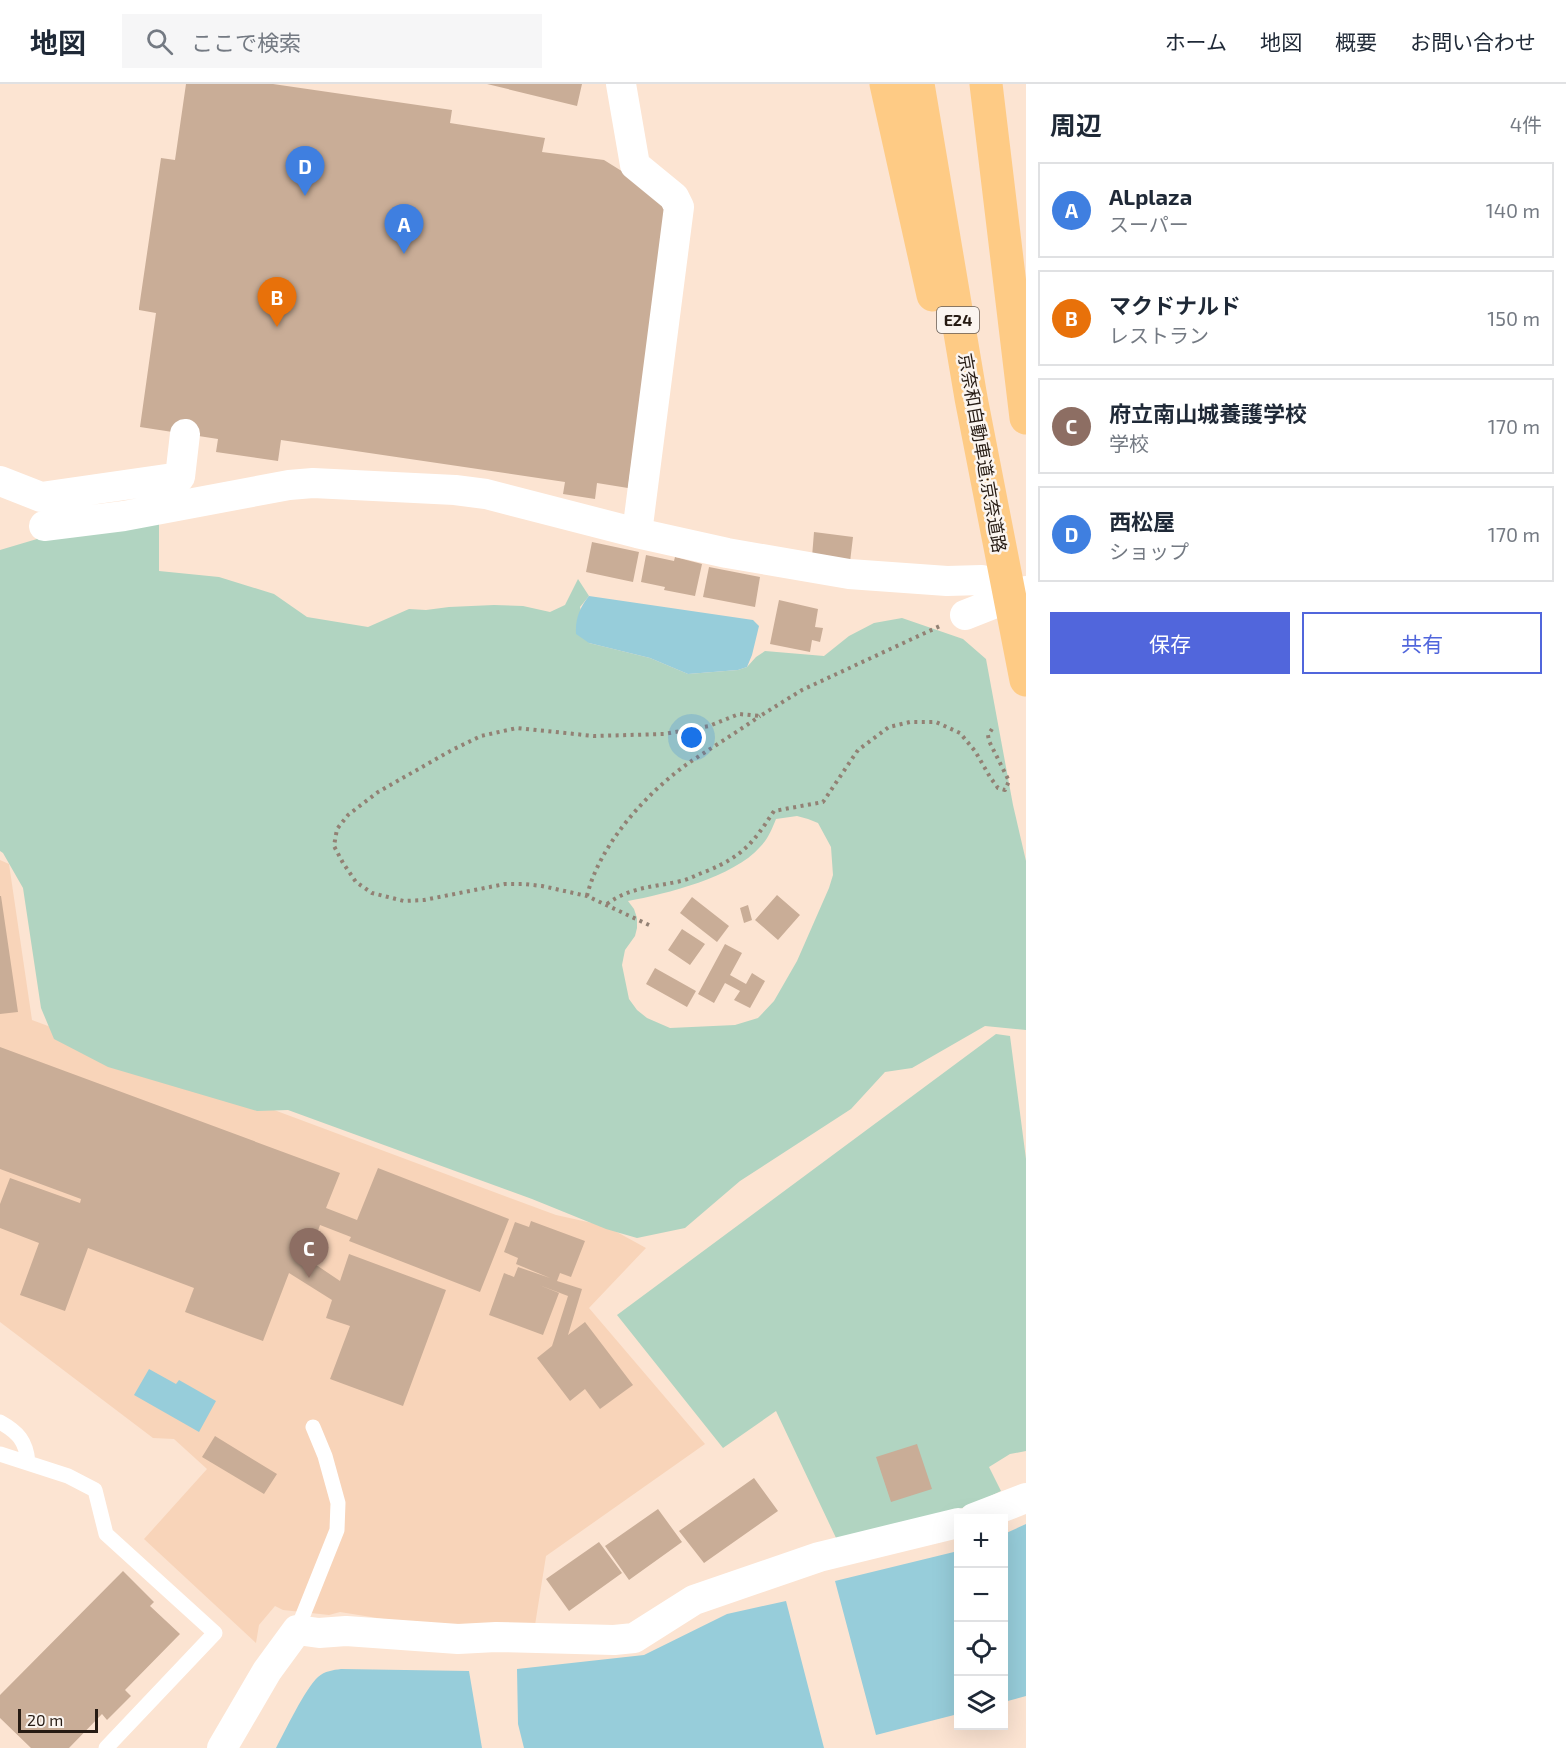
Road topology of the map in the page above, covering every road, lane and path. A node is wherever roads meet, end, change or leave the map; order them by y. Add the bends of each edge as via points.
1 (621, 84) edge
2 (886, 84) edge
3 (918, 84) edge
4 (985, 84) edge
5 (1026, 308) edge
6 (1026, 418) edge
7 (185, 434) dead end
8 (0, 481) edge
9 (44, 526) dead end
10 (637, 533) junction
11 (1001, 555) junction
12 (1023, 592) edge
13 (965, 615) joint
14 (1026, 680) edge
15 (760, 716) junction
16 (992, 729) dead end
17 (587, 896) junction
18 (607, 904) junction
19 (650, 925) dead end
20 (0, 1422) edge
21 (314, 1427) dead end
22 (0, 1454) edge
23 (28, 1462) junction
24 (1026, 1498) edge
25 (984, 1514) edge
26 (954, 1523) edge
27 (297, 1630) junction
28 (106, 1748) edge
29 (222, 1748) edge

1 - 10 street via 635,165 674,197 679,207
2 - 11 highway via 928,275
3 - 11 highway, 京奈和自動車道;京奈道路 / E24
4 - 5 street
4 - 6 highway
7 - 8 street via 180,477 41,497
9 - 10 street via 313,483 486,494
10 - 12 street via 849,574 982,580
11 - 14 highway, 京奈和自動車道;京奈道路 / E24
12 - 13 street
13 - 15 path via 802,690
15 - 17 path via 688,764 650,796 604,854
15 - 17 path via 739,714 709,726 663,734 594,736 518,728 481,736 378,792 348,815 337,829 334,846 356,882 388,898 424,900 505,884 542,886
16 - 18 path via 989,741 1010,781 1005,790 998,788 960,733 936,722 910,722 889,728 858,750 823,802 774,811 759,835 727,862 683,880 618,896
17 - 18 path
18 - 19 path
20 - 23 lane via 16,1431 27,1451
21 - 27 lane via 338,1503 338,1530
22 - 23 lane
23 - 28 lane via 95,1490 106,1534 215,1633
24 - 25 street
26 - 27 street via 819,1557 694,1600 634,1638 458,1640
27 - 29 street via 267,1671

